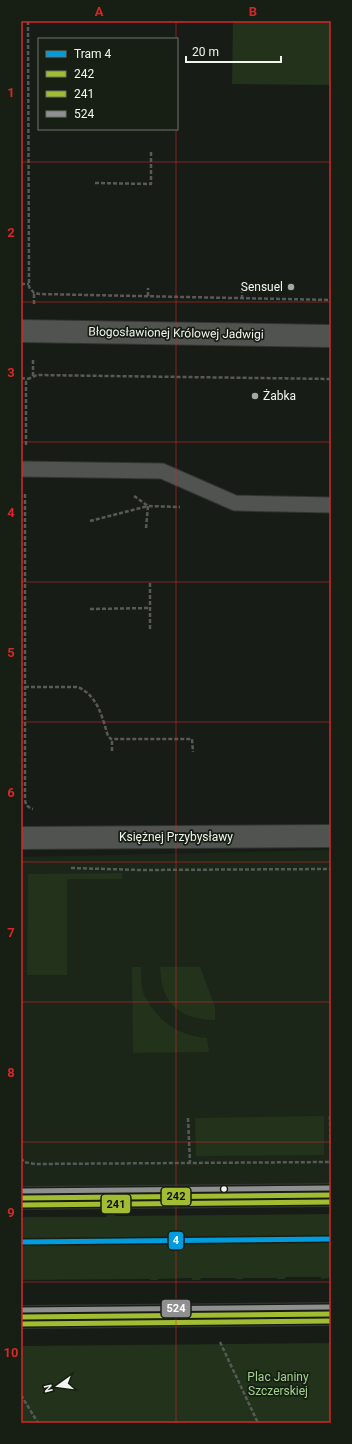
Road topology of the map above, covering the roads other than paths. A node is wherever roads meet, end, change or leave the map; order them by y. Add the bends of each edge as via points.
1 (21, 331) edge
2 (331, 336) edge
3 (23, 469) edge
4 (331, 505) edge
5 (331, 836) edge
6 (21, 838) edge
7 (331, 1195) edge
8 (21, 1198) edge
9 (331, 1314) edge
10 (21, 1317) edge

1 - 2 street, Błogosławionej Królowej Jadwigi
3 - 4 lane via 162,471 235,503
5 - 6 street, Księżnej Przybysławy
7 - 8 street
9 - 10 street

